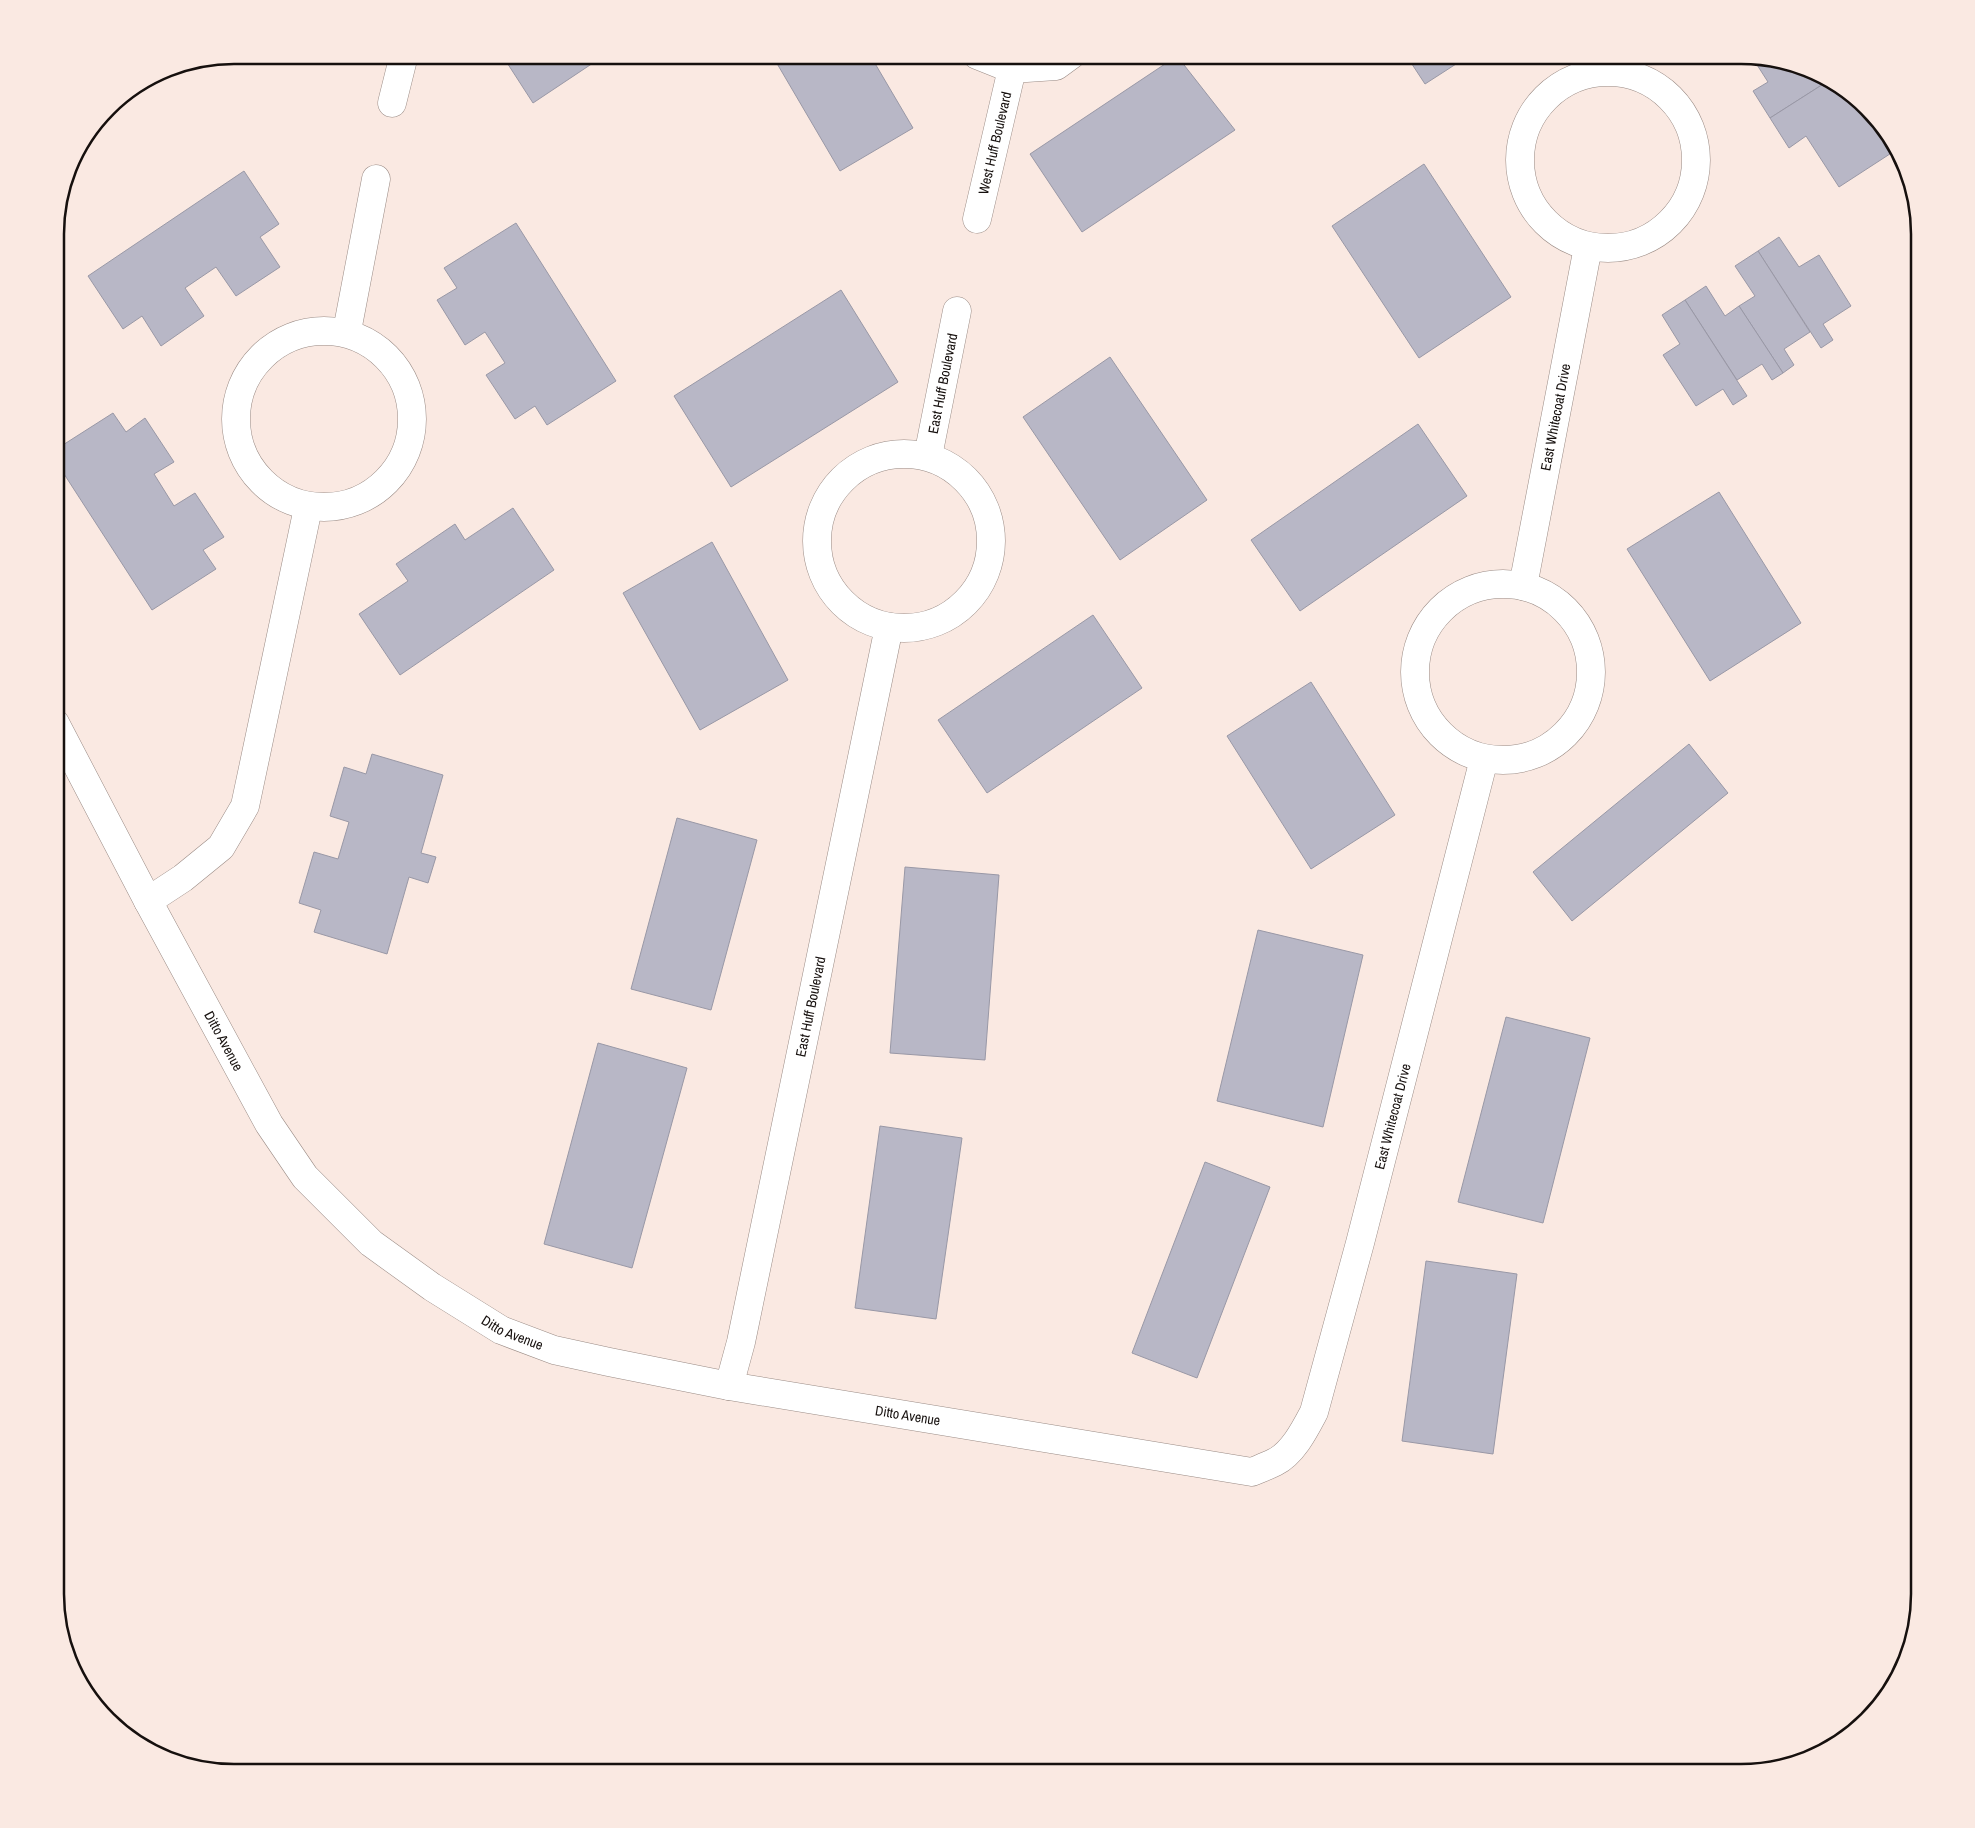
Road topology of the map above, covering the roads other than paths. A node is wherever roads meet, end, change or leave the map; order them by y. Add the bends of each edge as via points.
1 (402, 64) edge
2 (1000, 64) edge
3 (1059, 64) edge
4 (1628, 64) edge
5 (1012, 69) junction
6 (392, 103) dead end
7 (376, 179) dead end
8 (977, 219) dead end
9 (1588, 247) junction
10 (957, 311) dead end
11 (347, 331) junction
12 (928, 456) junction
13 (308, 508) junction
14 (1523, 586) junction
15 (889, 627) junction
16 (64, 741) edge
17 (1484, 759) junction
18 (148, 901) junction
19 (729, 1386) junction
20 (1277, 1462) joint

1 - 6 street
2 - 5 street
3 - 5 street
4 - 9 street via 1561,85 1536,109 1522,140 1521,175 1534,207 1557,233
4 - 9 street via 1659,87 1684,112 1696,145 1695,179 1680,211 1655,235 1623,248
5 - 8 street, West Huff Boulevard
7 - 11 street
9 - 14 street, East Whitecoat Drive
10 - 12 street, East Huff Boulevard
11 - 13 street via 386,354 410,392 412,438 391,478 353,504
11 - 13 street via 299,332 258,357 236,399 238,448 265,487
12 - 15 street via 958,471 979,495 991,527 990,560 976,590 953,614 922,627
12 - 15 street via 896,453 866,461 840,479 823,506 817,537 821,568 835,596 860,616
13 - 18 street via 245,806 221,847
14 - 17 street via 1554,600 1578,625 1591,657 1590,692 1576,724 1550,748 1518,760
14 - 17 street via 1488,585 1456,597 1431,621 1417,653 1416,687 1428,720 1452,745
15 - 19 street, East Huff Boulevard via 741,1342
16 - 18 street, Ditto Avenue
17 - 20 street, East Whitecoat Drive via 1314,1412 1304,1431
18 - 19 street, Ditto Avenue via 269,1124 305,1177 371,1243 432,1287 501,1330 554,1350
19 - 20 street, Ditto Avenue via 1252,1472

